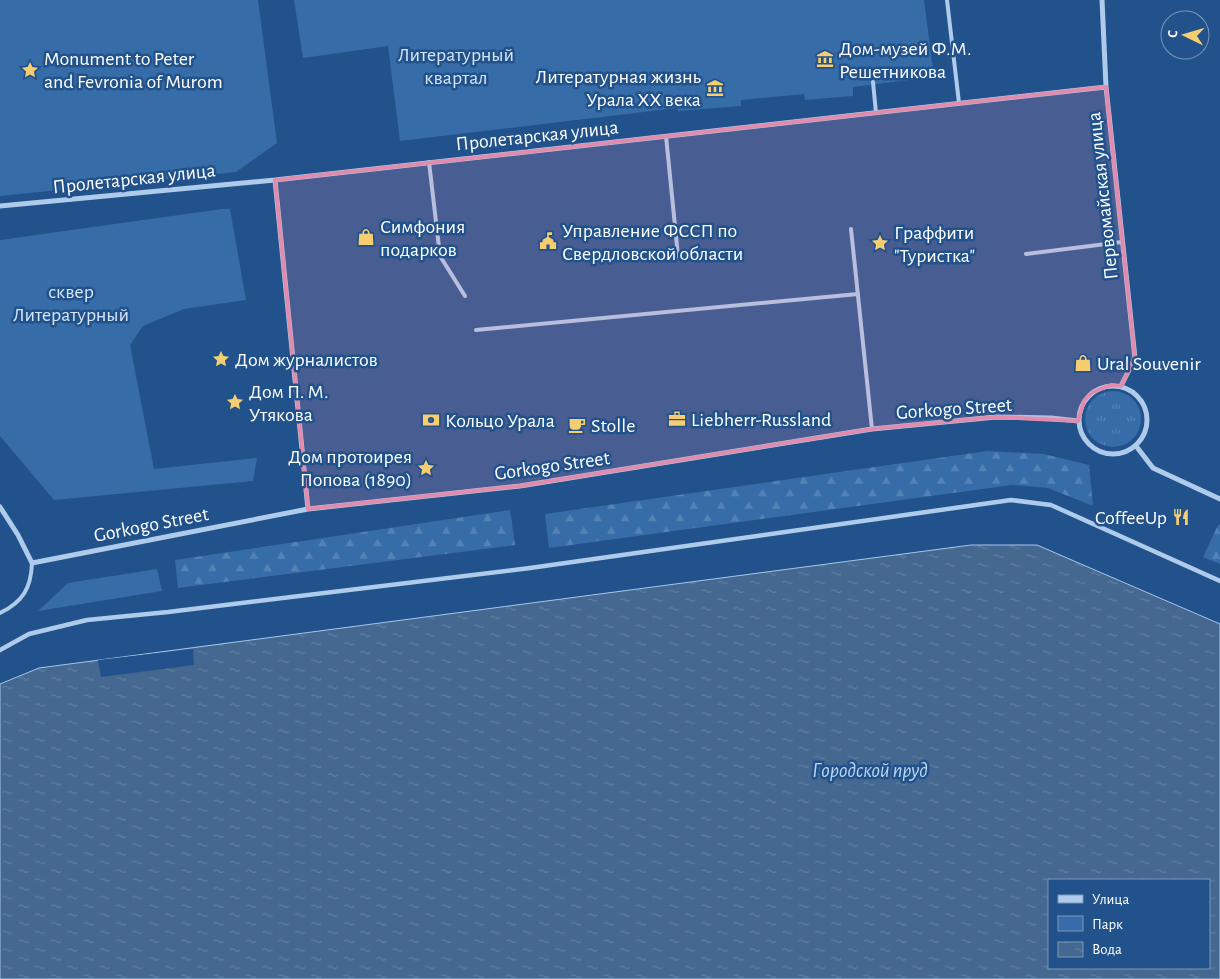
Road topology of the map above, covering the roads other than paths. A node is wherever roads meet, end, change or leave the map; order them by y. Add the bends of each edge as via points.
1 (947, 0) edge
2 (1109, 0) edge
3 (1102, 1) edge
4 (873, 82) dead end
5 (1106, 87) junction
6 (959, 104) junction
7 (876, 113) junction
8 (666, 136) junction
9 (428, 162) junction
10 (275, 180) junction
11 (0, 206) edge
12 (851, 230) dead end
13 (1122, 242) junction
14 (1026, 254) dead end
15 (678, 256) dead end
16 (858, 294) junction
17 (465, 296) dead end
18 (476, 330) dead end
19 (1121, 386) junction
20 (1078, 421) junction
21 (872, 429) junction
22 (1136, 446) junction
23 (1220, 499) edge
24 (0, 507) edge
25 (308, 509) junction
26 (32, 563) junction
27 (1220, 581) edge
28 (0, 613) edge
29 (0, 650) edge

1 - 6 lane
2 - 3 street
3 - 5 street, Первомайская улица
4 - 7 lane
5 - 6 street, Пролетарская улица
5 - 13 street, Первомайская улица
6 - 7 street, Пролетарская улица
7 - 8 street, Пролетарская улица
8 - 9 street, Пролетарская улица
8 - 15 lane
9 - 10 street, Пролетарская улица
9 - 17 lane via 440,256
10 - 11 street, Пролетарская улица
10 - 25 street
12 - 16 lane
13 - 14 lane
13 - 19 street, Первомайская улица via 1135,358
16 - 18 lane
16 - 21 lane
19 - 20 street via 1110,385 1091,393 1084,401
19 - 22 street via 1139,397 1146,412 1147,427
20 - 21 street, Gorkogo Street via 996,417
20 - 22 street via 1086,442 1104,453 1121,453
21 - 25 street, Gorkogo Street via 520,486
22 - 23 street via 1153,468
24 - 26 street
25 - 26 street, Gorkogo Street
26 - 28 lane via 25,596
27 - 29 street via 1051,505 1011,500 530,568 87,620 29,634

